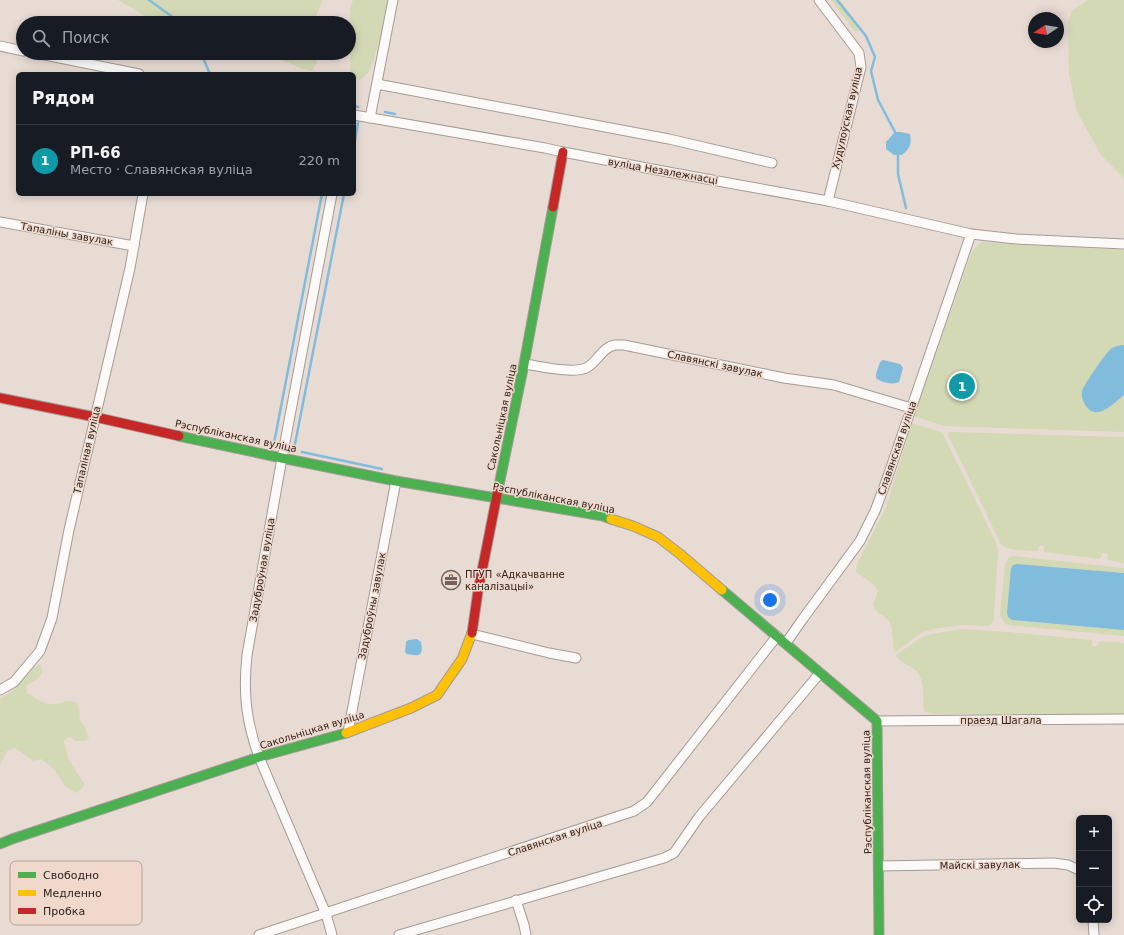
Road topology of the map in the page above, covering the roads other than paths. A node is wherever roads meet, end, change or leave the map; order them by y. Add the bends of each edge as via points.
1 (393, 0) edge
2 (819, 0) edge
3 (0, 46) edge
4 (16, 49) edge
5 (70, 60) edge
6 (129, 72) edge
7 (377, 84) junction
8 (356, 115) edge
9 (370, 118) junction
10 (563, 152) junction
11 (772, 163) dead end
12 (143, 196) edge
13 (332, 196) edge
14 (828, 201) junction
15 (0, 222) edge
16 (971, 234) junction
17 (1124, 244) edge
18 (134, 246) junction
19 (524, 364) junction
20 (0, 398) edge
21 (911, 408) junction
22 (95, 417) junction
23 (282, 458) junction
24 (396, 481) junction
25 (496, 498) junction
26 (472, 634) junction
27 (777, 636) junction
28 (786, 643) junction
29 (576, 658) dead end
30 (820, 673) junction
31 (0, 690) edge
32 (1124, 719) edge
33 (877, 721) junction
34 (348, 732) junction
35 (259, 757) junction
36 (0, 844) edge
37 (880, 866) junction
38 (1076, 869) edge
39 (516, 900) junction
40 (326, 914) junction
41 (1093, 923) edge
42 (259, 935) edge
43 (332, 935) edge
44 (399, 935) edge
45 (526, 935) edge
46 (879, 935) edge
47 (1094, 935) edge

1 - 7 street
2 - 14 street, Худулоўская вуліца via 859,53 861,67
3 - 4 street
5 - 6 street
7 - 9 street
7 - 11 street via 669,139
8 - 9 street, вуліца Незалежнасці
9 - 10 street, вуліца Незалежнасці
10 - 14 street, вуліца Незалежнасці
10 - 19 street, Сакольніцкая вуліца
12 - 18 street, Тапаліная вуліца
13 - 23 street, Задуброўная вуліца
14 - 16 street, вуліца Незалежнасці
15 - 18 street, Тапаліны завулак
16 - 17 street, вуліца Незалежнасці
16 - 21 street, Славянская вуліца
18 - 22 street, Тапаліная вуліца
19 - 21 street, Славянскі завулак via 570,371 584,369 607,348 624,345 784,378 834,385
19 - 25 street, Сакольніцкая вуліца
20 - 22 street, Рэспубліканская вуліца
21 - 28 street, Славянская вуліца via 875,511 860,541
22 - 23 street, Рэспубліканская вуліца
22 - 31 street, Тапаліная вуліца via 52,618 40,651 14,682
23 - 24 street, Рэспубліканская вуліца
23 - 35 street, Задуброўная вуліца via 245,672 248,719
24 - 25 street, Рэспубліканская вуліца
24 - 34 street, Задуброўны завулак
25 - 26 street, Сакольніцкая вуліца
25 - 27 street, Рэспубліканская вуліца via 603,516 658,537
26 - 29 street
26 - 34 street, Сакольніцкая вуліца via 462,659 437,695 411,708
27 - 28 street, Рэспубліканская вуліца
27 - 40 street, Славянская вуліца via 647,802 634,812
28 - 30 street, Рэспубліканская вуліца
30 - 33 street, Рэспубліканская вуліца
30 - 39 street via 699,817 674,853
32 - 33 street, праезд Шагала
33 - 37 street, Рэспубліканская вуліца
34 - 35 street, Сакольніцкая вуліца
35 - 36 street, Сакольніцкая вуліца
35 - 40 street, Задуброўная вуліца
37 - 38 street, Майскі завулак via 1054,863
37 - 46 street, Рэспубліканская вуліца
39 - 44 street
39 - 45 street
40 - 42 street, Славянская вуліца
40 - 43 street, Задуброўная вуліца
41 - 47 street

